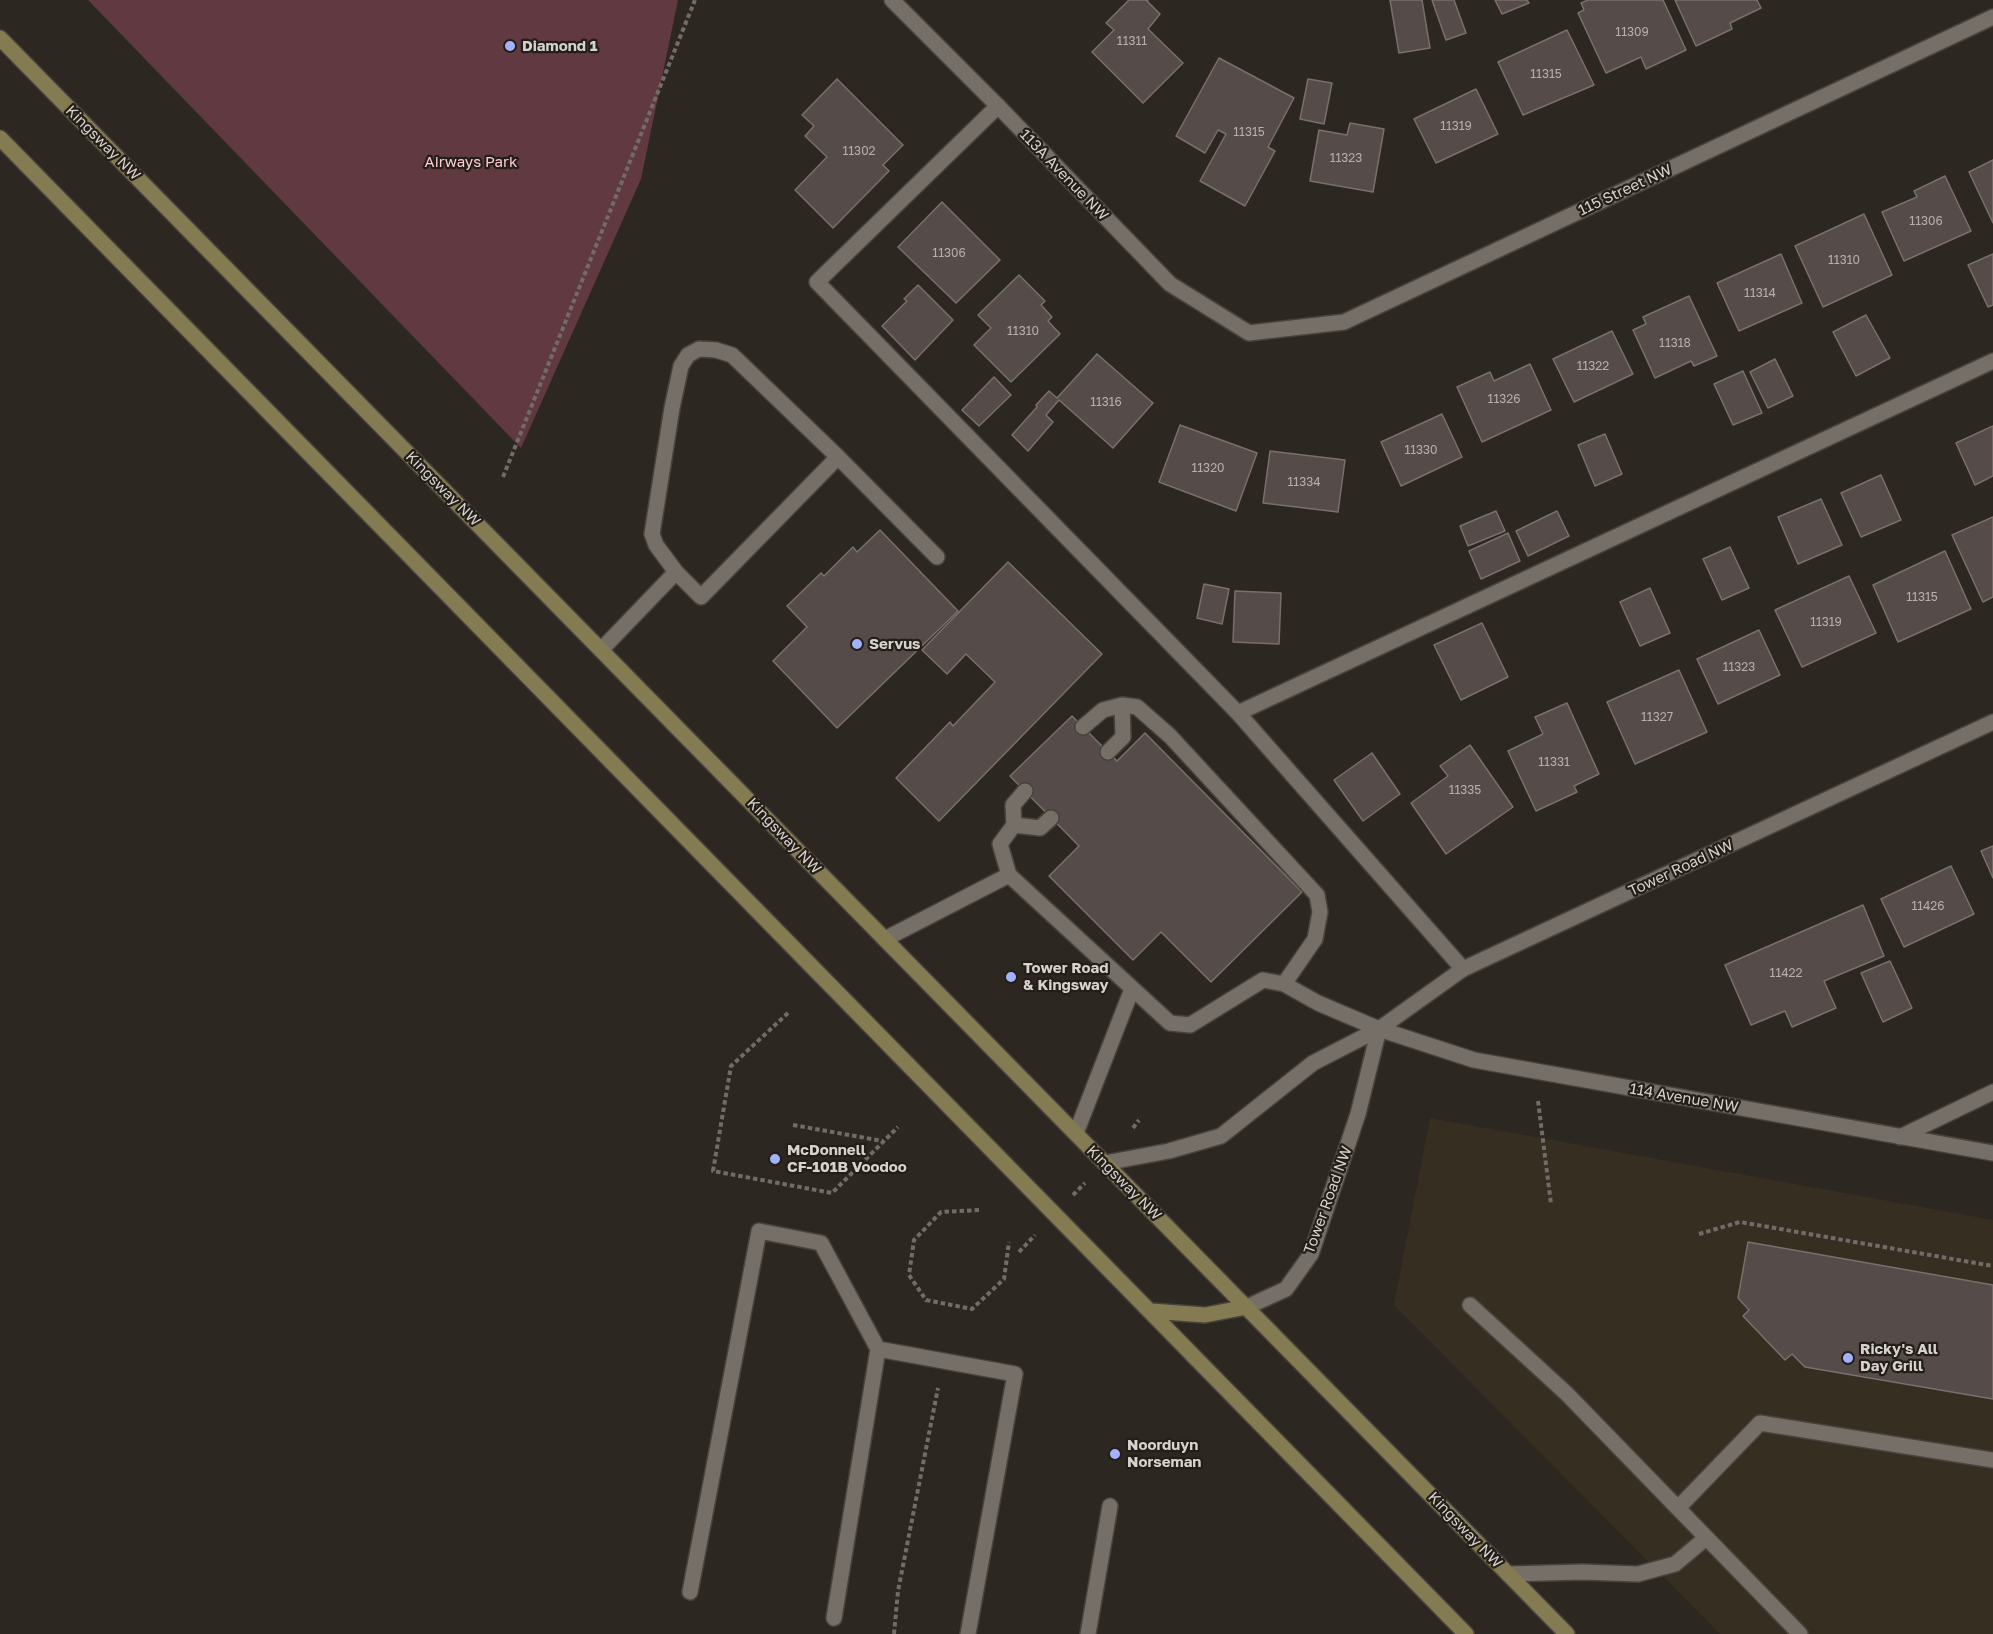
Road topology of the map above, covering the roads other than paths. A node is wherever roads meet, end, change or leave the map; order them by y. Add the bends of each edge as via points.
1 (892, 0) edge
2 (1993, 17) edge
3 (0, 38) edge
4 (998, 106) junction
5 (0, 138) edge
6 (1249, 333) joint
7 (1993, 361) edge
8 (838, 457) junction
9 (938, 557) dead end
10 (676, 572) junction
11 (601, 650) junction
12 (1122, 705) junction
13 (1238, 713) junction
14 (1993, 722) edge
15 (1083, 727) dead end
16 (1108, 752) dead end
17 (1025, 791) dead end
18 (1051, 818) dead end
19 (1014, 825) junction
20 (1009, 875) junction
21 (885, 939) junction
22 (1463, 969) junction
23 (1284, 984) junction
24 (1132, 989) junction
25 (1378, 1029) junction
26 (1993, 1092) edge
27 (1076, 1133) junction
28 (1900, 1137) junction
29 (1993, 1153) edge
30 (1105, 1163) junction
31 (1470, 1305) dead end
32 (1247, 1307) junction
33 (1151, 1311) junction
34 (878, 1349) junction
35 (1993, 1460) edge
36 (1110, 1506) dead end
37 (1678, 1508) junction
38 (1706, 1538) junction
39 (1508, 1574) junction
40 (690, 1592) dead end
41 (834, 1618) dead end
42 (968, 1634) edge
43 (1088, 1634) edge
44 (1466, 1634) edge
45 (1568, 1634) edge
46 (1800, 1634) edge

1 - 4 street, 113A Avenue NW
2 - 6 street, 115 Street NW via 1344,322
3 - 11 main road, Kingsway NW
4 - 6 street, 113A Avenue NW via 1170,284
4 - 13 street via 817,282
5 - 33 main road
7 - 13 street
8 - 9 street
8 - 10 street via 701,597
8 - 10 street via 732,355 699,349 688,355 681,366 672,408 652,534
10 - 11 street
11 - 21 main road, Kingsway NW
12 - 15 street via 1103,710
12 - 16 street via 1123,737
12 - 23 street via 1137,706 1170,736 1317,895 1320,912 1315,939
13 - 22 street
14 - 22 street, Tower Road NW
17 - 19 street via 1013,805
18 - 19 street via 1040,828
19 - 20 street via 1000,844
20 - 21 street
20 - 24 street
21 - 27 main road, Kingsway NW
22 - 25 street, Tower Road NW
23 - 24 street via 1263,980 1190,1025 1170,1023
23 - 25 street, 114 Avenue NW
24 - 27 street
25 - 28 street, 114 Avenue NW via 1474,1059
25 - 30 street, Tower Road NW via 1313,1063 1221,1136
25 - 32 street, Tower Road NW via 1358,1114 1311,1254 1286,1289
26 - 28 street
27 - 30 main road, Kingsway NW
28 - 29 street, 114 Avenue NW
30 - 32 main road, Kingsway NW
31 - 37 street via 1567,1394
32 - 33 main road via 1205,1315
32 - 39 main road, Kingsway NW
33 - 44 main road
34 - 40 street via 821,1243 759,1231
34 - 41 street
34 - 42 street via 1015,1374
35 - 37 street via 1760,1423
36 - 43 street
37 - 38 street
38 - 39 street via 1675,1564 1638,1574
38 - 46 street
39 - 45 main road, Kingsway NW

